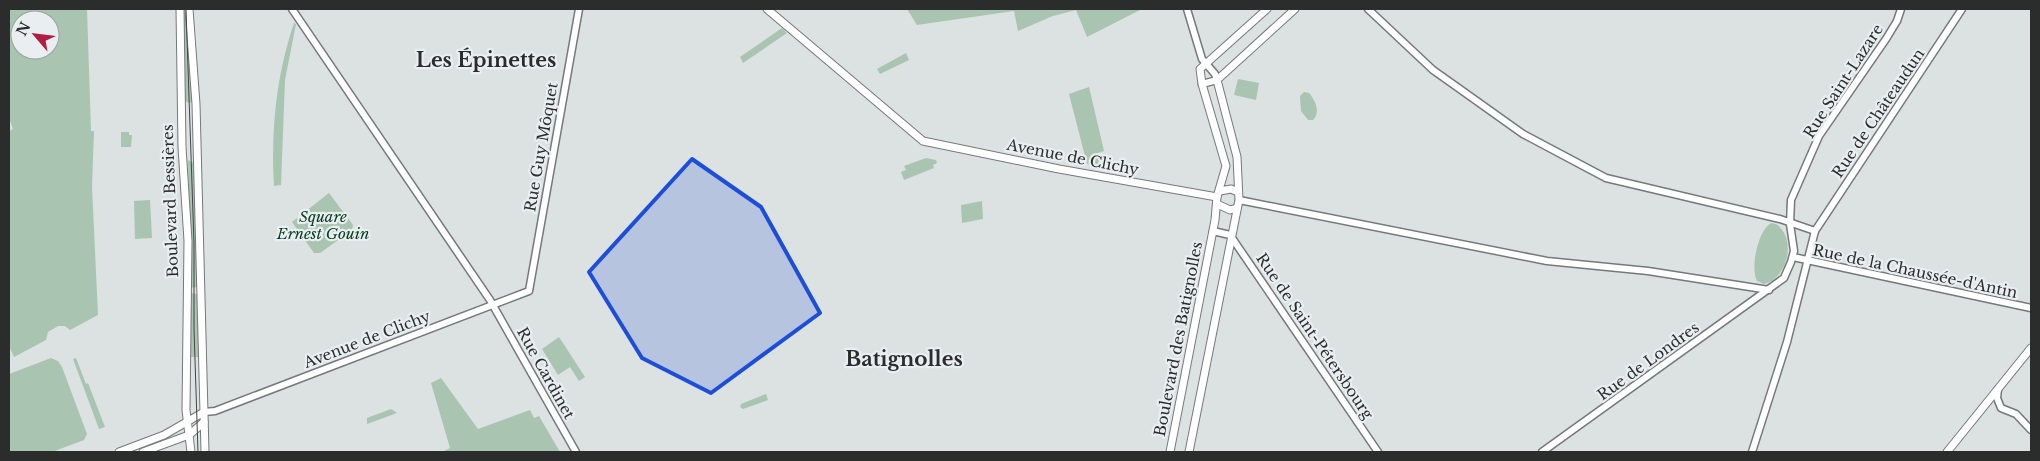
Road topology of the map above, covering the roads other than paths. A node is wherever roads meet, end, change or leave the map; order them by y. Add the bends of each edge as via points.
1 (180, 9) edge
2 (189, 9) edge
3 (580, 9) edge
4 (767, 9) edge
5 (1187, 9) edge
6 (1267, 9) edge
7 (1295, 9) edge
8 (1368, 9) edge
9 (1901, 9) edge
10 (1962, 9) edge
11 (293, 10) edge
12 (1203, 64) junction
13 (1217, 80) junction
14 (1202, 84) junction
15 (183, 157) junction
16 (196, 157) junction
17 (1218, 198) junction
18 (1238, 200) junction
19 (1790, 224) junction
20 (1213, 231) junction
21 (1815, 231) junction
22 (1230, 235) junction
23 (1793, 257) junction
24 (1808, 261) junction
25 (1769, 290) junction
26 (529, 291) joint
27 (494, 306) junction
28 (2031, 308) edge
29 (2031, 348) edge
30 (1998, 388) junction
31 (215, 411) junction
32 (204, 412) junction
33 (188, 422) junction
34 (204, 422) junction
35 (2031, 430) edge
36 (189, 435) junction
37 (119, 452) edge
38 (143, 452) edge
39 (191, 452) edge
40 (205, 452) edge
41 (576, 452) edge
42 (1170, 452) edge
43 (1189, 452) edge
44 (1378, 452) edge
45 (1542, 452) edge
46 (1752, 452) edge
47 (1947, 452) edge

1 - 15 main road, Boulevard Bessières
2 - 16 main road, Boulevard Bessières
3 - 26 main road, Rue Guy Môquet
4 - 17 main road, Avenue de Clichy via 924,141
5 - 12 main road
6 - 12 main road
7 - 13 main road
8 - 19 main road via 1432,70 1548,148 1614,181
9 - 19 main road, Rue Saint-Lazare via 1886,39 1819,136 1791,200
10 - 21 main road, Rue de Châteaudun
11 - 27 main road, Rue Cardinet
12 - 13 main road
12 - 14 main road, Boulevard des Batignolles
13 - 14 main road
13 - 18 main road via 1237,157
14 - 17 main road, Boulevard des Batignolles via 1226,166
15 - 16 main road
15 - 33 main road, Boulevard Bessières via 188,248 185,362
16 - 32 main road, Boulevard Bessières
17 - 18 main road via 1232,189
17 - 18 main road via 1230,210
17 - 20 main road, Boulevard des Batignolles
18 - 22 main road
18 - 25 main road via 1547,261 1648,271
19 - 21 main road
19 - 23 main road, Rue Saint-Lazare via 1794,240
20 - 22 main road
20 - 42 main road, Boulevard des Batignolles
21 - 24 main road
22 - 43 main road
22 - 44 main road, Rue de Saint-Pétersbourg
23 - 24 main road, Rue de la Chaussée-d'Antin
23 - 25 main road, Rue de Londres via 1784,278
24 - 28 main road, Rue de la Chaussée-d'Antin
24 - 46 main road via 1787,342
25 - 45 main road, Rue de Londres
26 - 27 main road, Avenue de Clichy
27 - 31 main road, Avenue de Clichy
27 - 41 main road, Rue Cardinet
29 - 30 main road
30 - 35 main road via 2001,408 2016,414
30 - 47 main road
31 - 32 main road, Avenue de Clichy
31 - 34 main road, Avenue de Clichy
32 - 33 main road
32 - 34 main road, Boulevard Bessières
33 - 36 main road, Boulevard Bessières
33 - 37 main road
34 - 36 main road
34 - 40 main road, Boulevard Bessières
36 - 38 main road
36 - 39 main road, Boulevard Bessières

